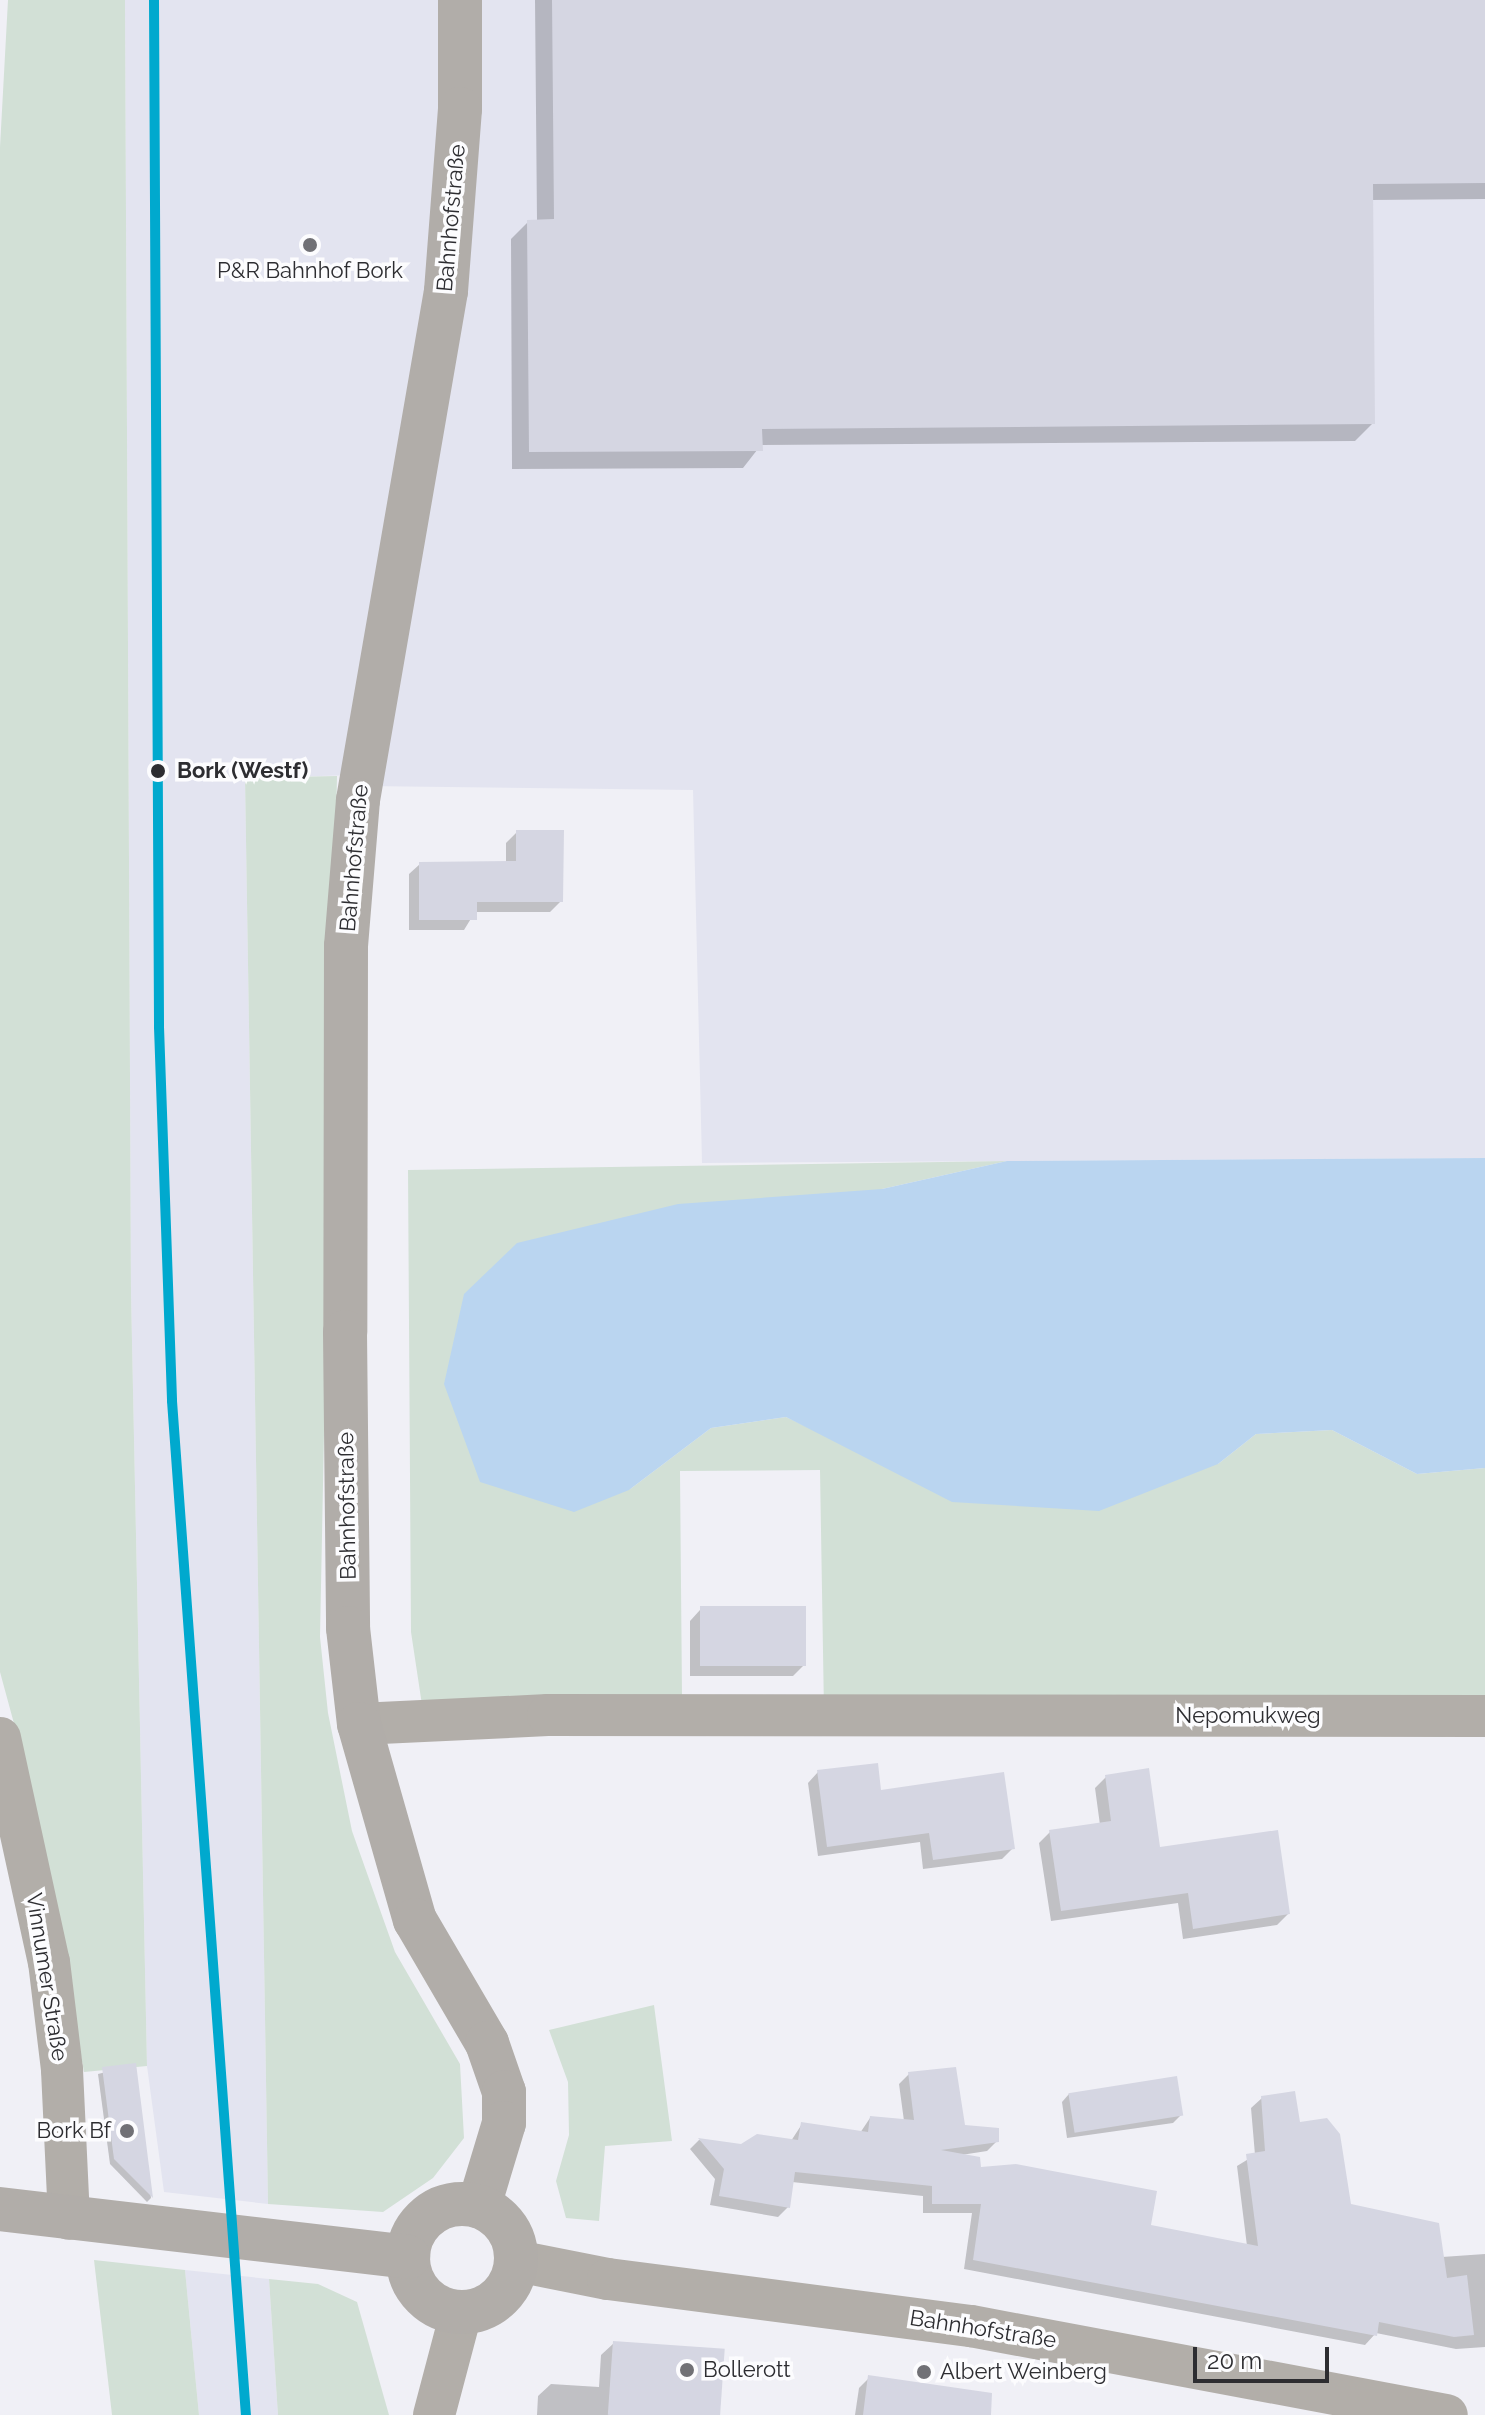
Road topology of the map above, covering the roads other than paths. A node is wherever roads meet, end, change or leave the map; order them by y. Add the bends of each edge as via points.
1 (460, 0) edge
2 (1485, 1716) edge
3 (359, 1724) junction
4 (0, 1738) edge
5 (479, 2206) junction
6 (0, 2209) edge
7 (83, 2220) junction
8 (408, 2257) junction
9 (517, 2261) junction
10 (461, 2313) junction
11 (434, 2415) edge
12 (1447, 2415) edge

1 - 3 street, Bahnhofstraße via 460,109 446,291 361,769 346,946 348,1628
2 - 3 street, Nepomukweg via 548,1715
3 - 5 street, Bahnhofstraße via 415,1920 487,2043 504,2092 504,2123
4 - 7 street, Vinnumer Straße via 49,1962
5 - 8 street via 454,2205 431,2214 414,2233
5 - 9 street via 499,2218 513,2238
6 - 7 street
7 - 8 street
8 - 10 street via 411,2278 423,2296 440,2308
9 - 10 street via 512,2281 499,2298
9 - 12 street, Bahnhofstraße via 608,2279 971,2326
10 - 11 street

